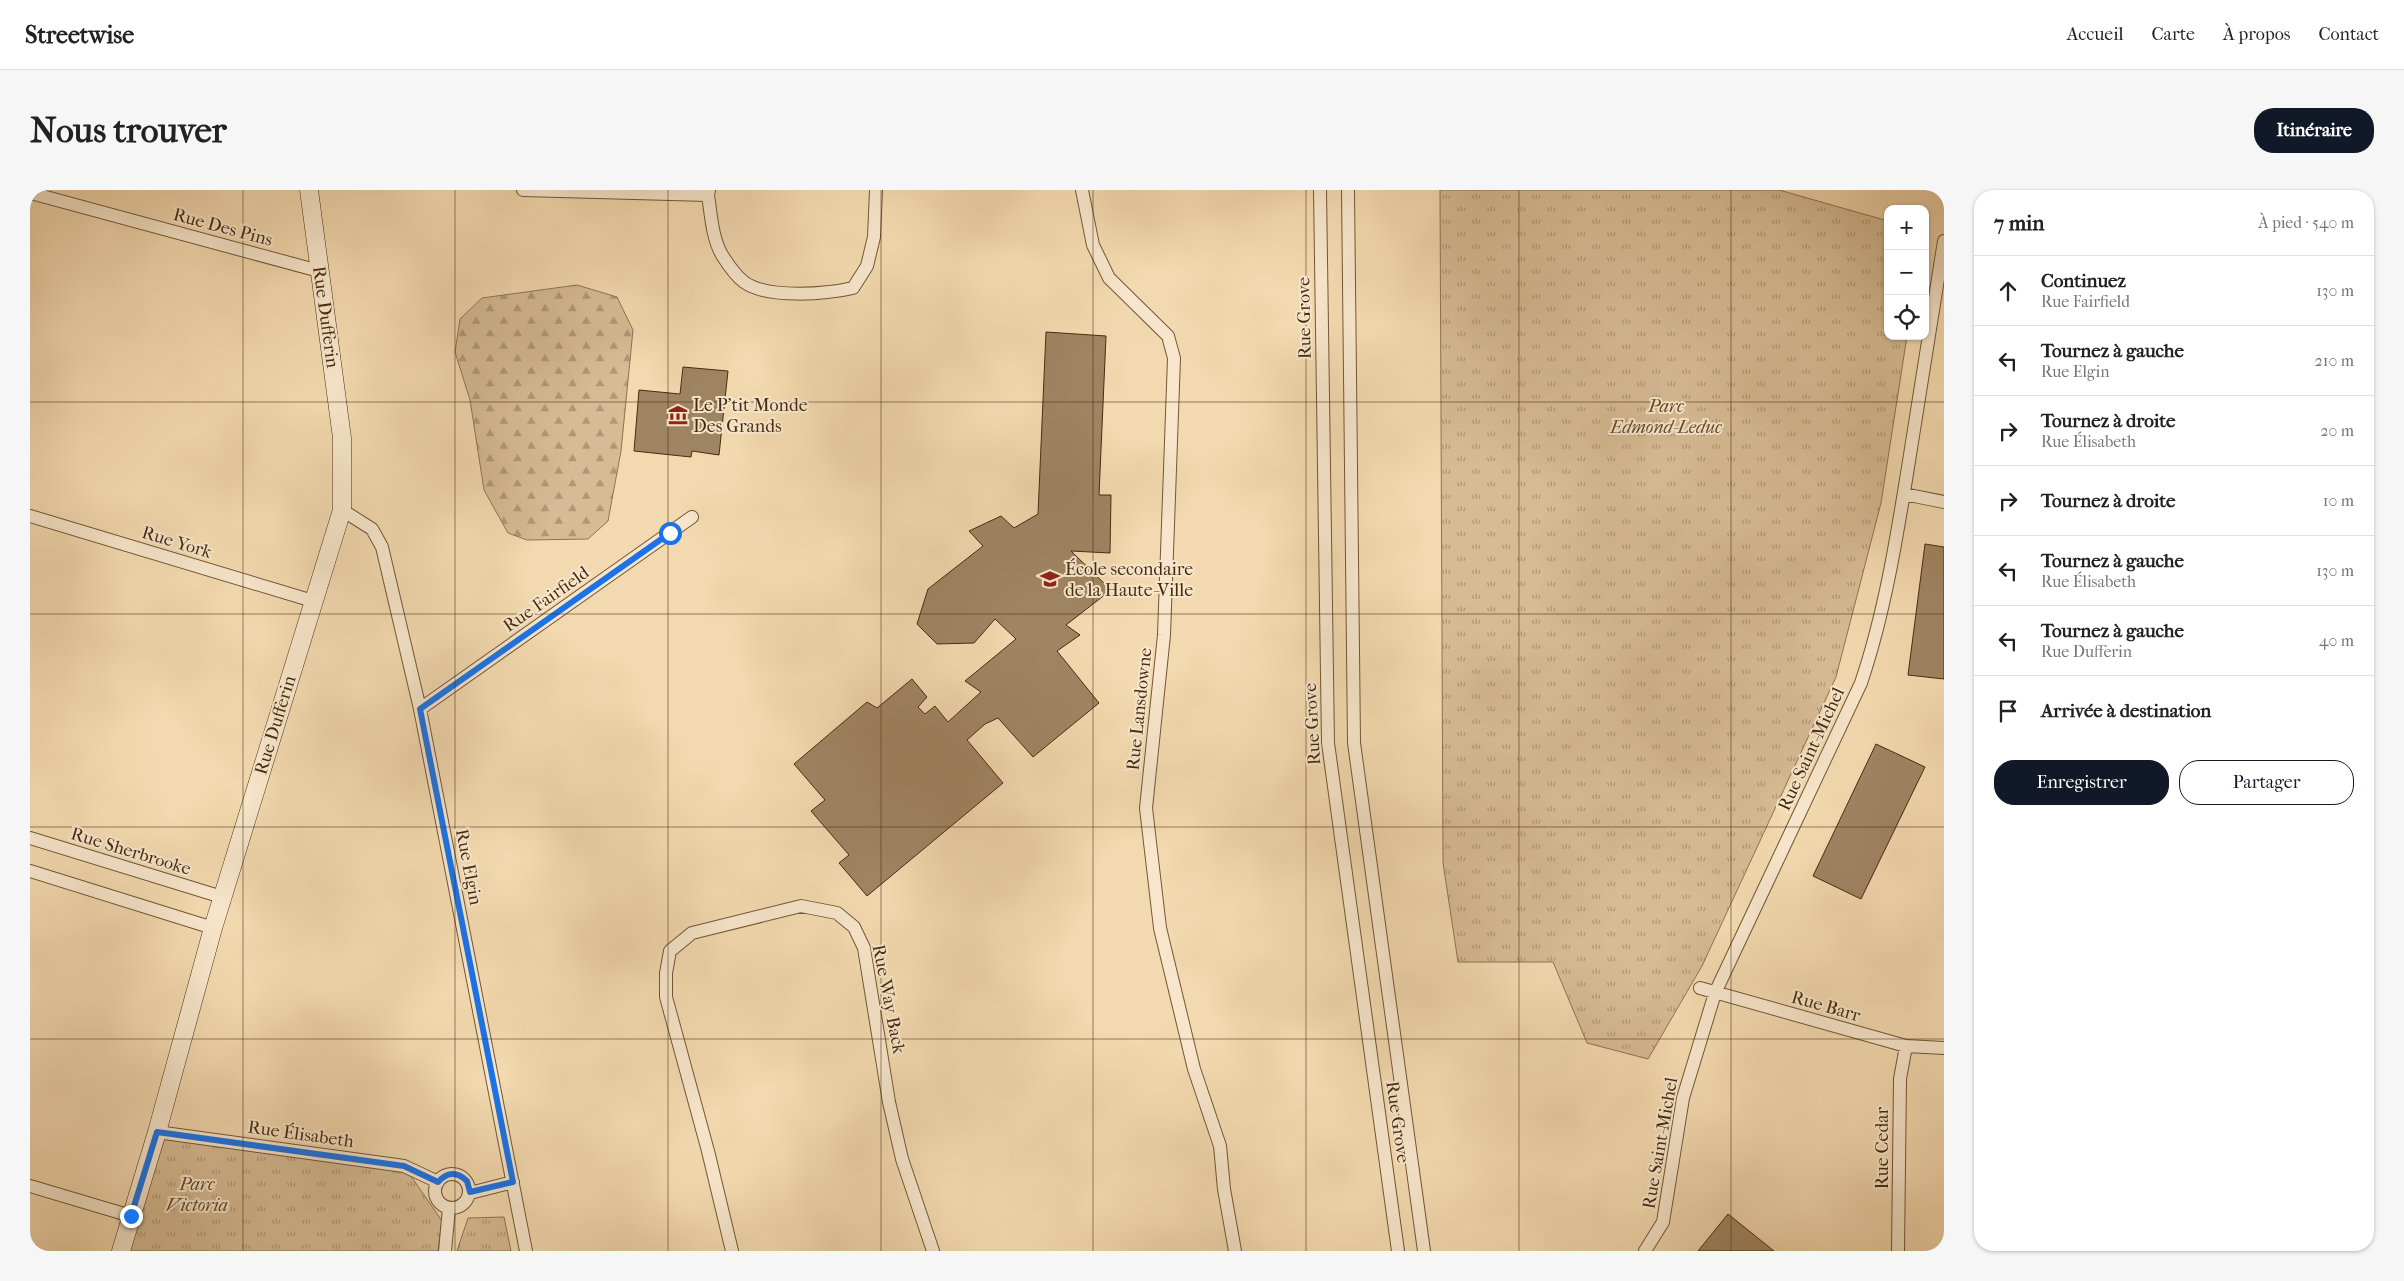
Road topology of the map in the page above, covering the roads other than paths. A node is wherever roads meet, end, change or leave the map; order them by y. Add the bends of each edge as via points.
1 (309, 190) edge
2 (523, 190) edge
3 (876, 190) edge
4 (1082, 190) edge
5 (1320, 190) edge
6 (1348, 190) edge
7 (708, 192) edge
8 (31, 193) edge
9 (1944, 241) edge
10 (319, 271) junction
11 (1904, 494) junction
12 (1944, 502) edge
13 (342, 510) junction
14 (30, 516) edge
15 (692, 517) dead end
16 (313, 601) junction
17 (420, 709) junction
18 (30, 838) edge
19 (30, 872) edge
20 (222, 897) junction
21 (213, 928) junction
22 (1700, 988) dead end
23 (1714, 993) junction
24 (1906, 1046) junction
25 (1944, 1048) edge
26 (157, 1132) junction
27 (438, 1182) junction
28 (513, 1182) junction
29 (30, 1186) edge
30 (470, 1192) junction
31 (449, 1208) junction
32 (131, 1216) junction
33 (121, 1251) edge
34 (445, 1251) edge
35 (526, 1251) edge
36 (732, 1251) edge
37 (933, 1251) edge
38 (1235, 1251) edge
39 (1398, 1251) edge
40 (1424, 1251) edge
41 (1645, 1251) edge
42 (1898, 1251) edge

1 - 10 main road, Rue Dufferin
2 - 7 street
3 - 7 street via 874,237 867,266 853,288 828,294 779,293 744,282 721,254 712,224
4 - 38 street, Rue Lansdowne via 1093,245 1109,278 1168,336 1174,358 1164,635 1146,808 1160,928 1194,1069 1220,1146
5 - 39 street, Rue Grove via 1328,743
6 - 40 street, Rue Grove via 1354,743
8 - 10 street, Rue Des Pins
9 - 11 street, Rue Saint-Michel
10 - 13 main road, Rue Dufferin via 342,438
11 - 12 street
11 - 23 street, Rue Saint-Michel via 1881,616 1862,683
13 - 16 main road, Rue Dufferin
13 - 17 street, Rue Elgin via 372,529 382,547
14 - 16 street, Rue York
15 - 17 street, Rue Fairfield
16 - 20 main road, Rue Dufferin
17 - 28 street, Rue Elgin
18 - 20 street, Rue Sherbrooke
19 - 21 street
20 - 21 main road, Rue Dufferin
21 - 26 main road, Rue Dufferin
22 - 23 street, Rue Barr
23 - 24 street, Rue Barr
23 - 41 street, Rue Saint-Michel via 1683,1098 1663,1222
24 - 25 street, Rue Barr
24 - 42 street, Rue Cedar via 1900,1079
26 - 27 street, Rue Élisabeth via 404,1166
26 - 32 main road, Rue Dufferin
27 - 30 street via 448,1174 456,1174 467,1181
27 - 31 street via 435,1188 438,1201
28 - 30 street
28 - 35 street, Rue Elgin
29 - 32 street
30 - 31 street via 463,1205
31 - 34 street
32 - 33 main road, Rue Dufferin
36 - 37 street, Rue Way Back via 666,997 670,951 692,932 801,906 837,913 854,927 864,948 889,1102 902,1158

